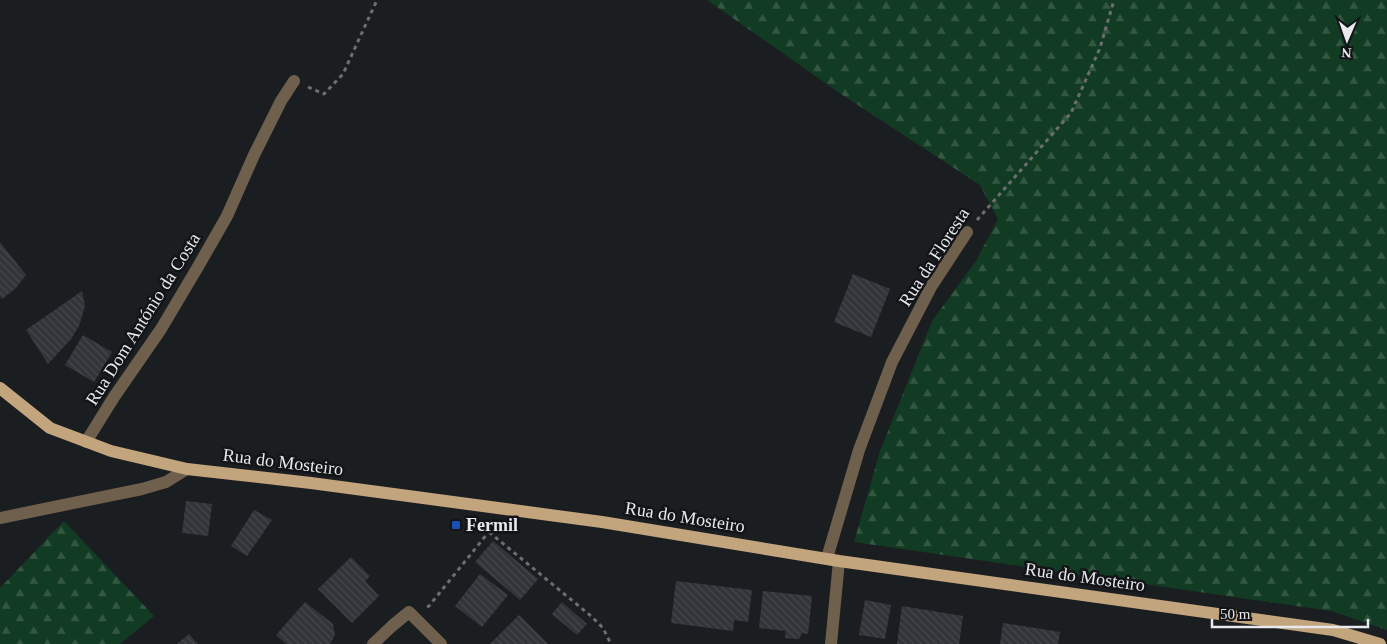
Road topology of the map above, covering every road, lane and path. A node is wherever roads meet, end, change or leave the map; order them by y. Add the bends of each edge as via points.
1 (377, 0) edge
2 (1114, 0) edge
3 (294, 81) joint
4 (967, 232) joint
5 (0, 388) edge
6 (86, 442) junction
7 (187, 469) junction
8 (0, 518) edge
9 (833, 560) junction
10 (409, 612) junction
11 (373, 644) edge
12 (441, 644) edge
13 (611, 644) edge
14 (831, 644) edge
15 (1380, 644) edge

1 - 3 path via 344,74 324,94
2 - 4 path, Rua da Floresta via 1100,48 1071,113
3 - 6 street, Rua Dom António da Costa via 254,155 223,224 161,330
4 - 9 street, Rua da Floresta via 930,287 892,362 859,450
5 - 6 main road, Rua do Mosteiro via 50,428
6 - 7 main road, Rua do Mosteiro
7 - 8 street via 166,482 142,489
7 - 9 main road, Rua do Mosteiro via 593,520
9 - 14 street, Rua da Floresta
9 - 15 main road, Rua do Mosteiro via 1333,630
10 - 11 street
10 - 12 street
10 - 13 path via 429,606 489,532 591,616 603,628

